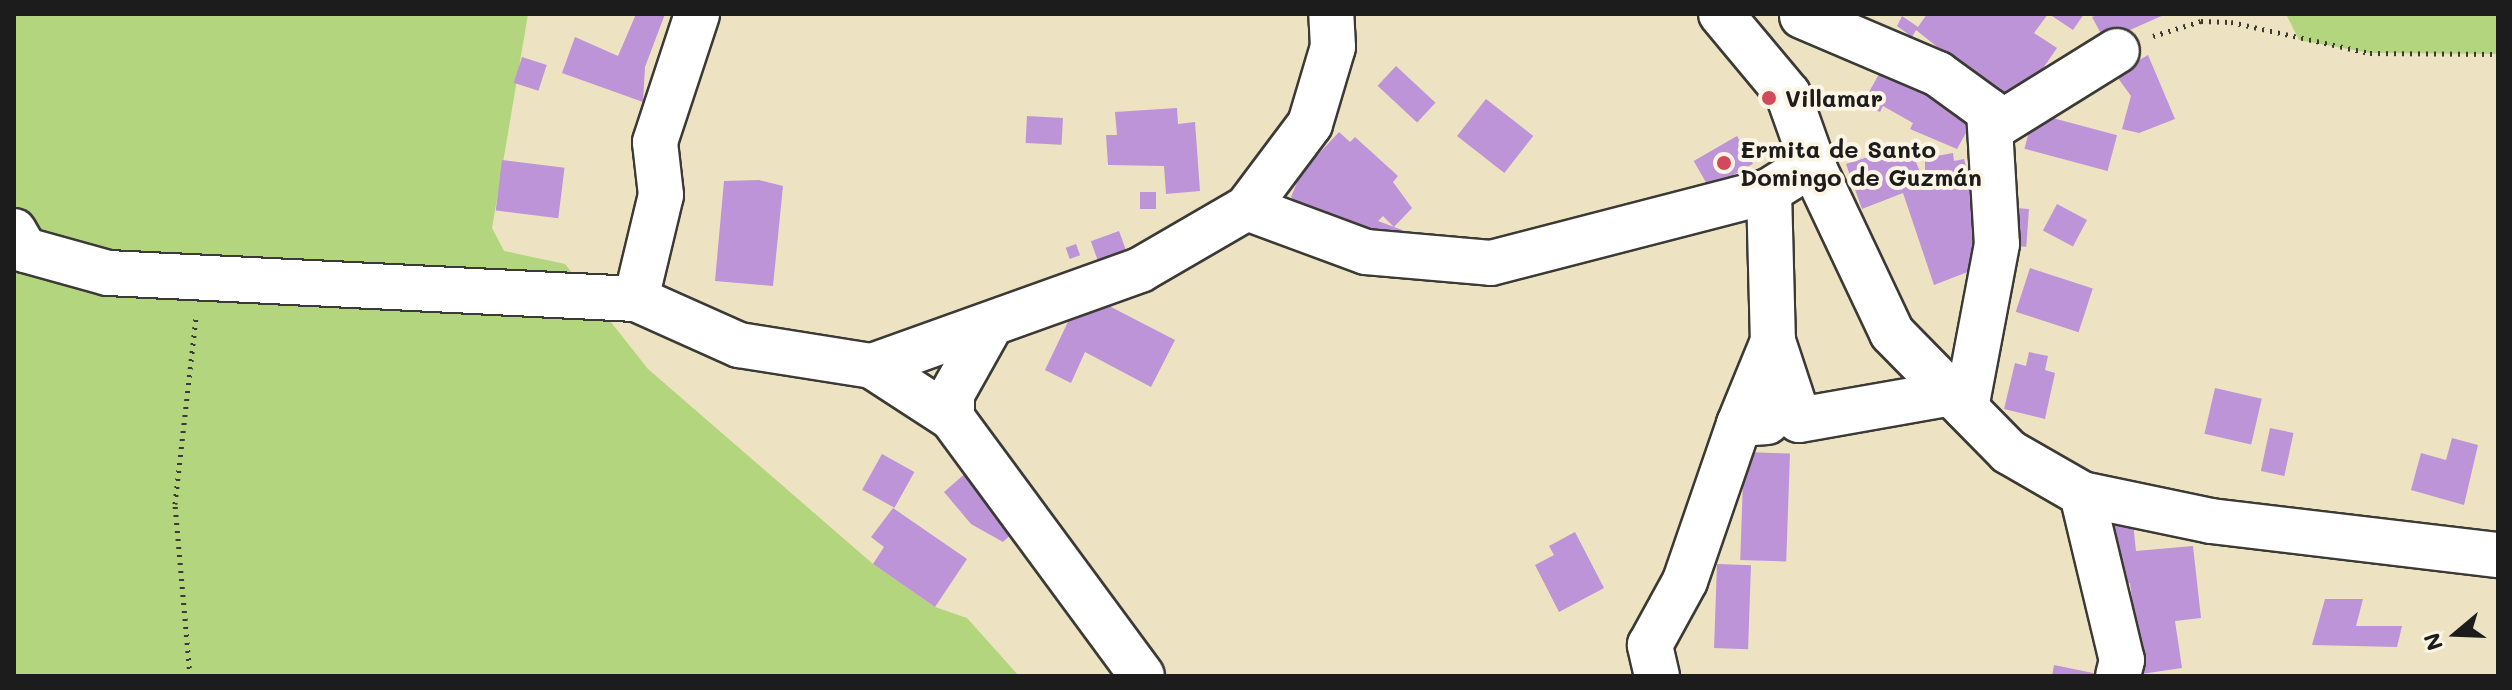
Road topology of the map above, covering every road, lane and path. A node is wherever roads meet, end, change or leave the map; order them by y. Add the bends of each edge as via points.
1 (697, 14) edge
2 (1331, 14) edge
3 (1721, 14) edge
4 (1802, 15) edge
5 (2117, 51) joint
6 (2498, 54) edge
7 (1788, 94) junction
8 (1991, 129) junction
9 (1815, 170) junction
10 (1769, 191) junction
11 (1247, 208) junction
12 (14, 231) edge
13 (200, 273) junction
14 (636, 299) junction
15 (990, 326) junction
16 (1773, 341) junction
17 (872, 366) junction
18 (1959, 401) junction
19 (952, 418) junction
20 (1799, 420) junction
21 (1739, 424) junction
22 (2082, 494) junction
23 (2498, 555) edge
24 (190, 676) edge
25 (1142, 676) edge
26 (1657, 676) edge
27 (2118, 676) edge

1 - 14 street via 655,142 659,210
2 - 11 street via 1333,47 1310,124
3 - 7 street
4 - 7 street
4 - 8 street via 1938,74 1989,111
5 - 6 path via 2201,21 2370,53
5 - 8 street
7 - 9 street
8 - 18 street via 1997,244
9 - 10 street
9 - 18 street via 1892,333
10 - 11 street via 1491,263 1366,252
10 - 16 street
11 - 15 street via 1140,270
12 - 13 street via 25,250 108,273
13 - 14 street
13 - 24 path via 175,504
14 - 17 street via 739,345
15 - 17 street
15 - 19 street via 952,394
16 - 20 street
16 - 21 street
17 - 19 street
18 - 20 street
18 - 22 street via 2009,452
19 - 25 street
20 - 21 street
21 - 26 street via 1685,581 1650,645
22 - 23 street via 2211,521
22 - 27 street via 2122,660

